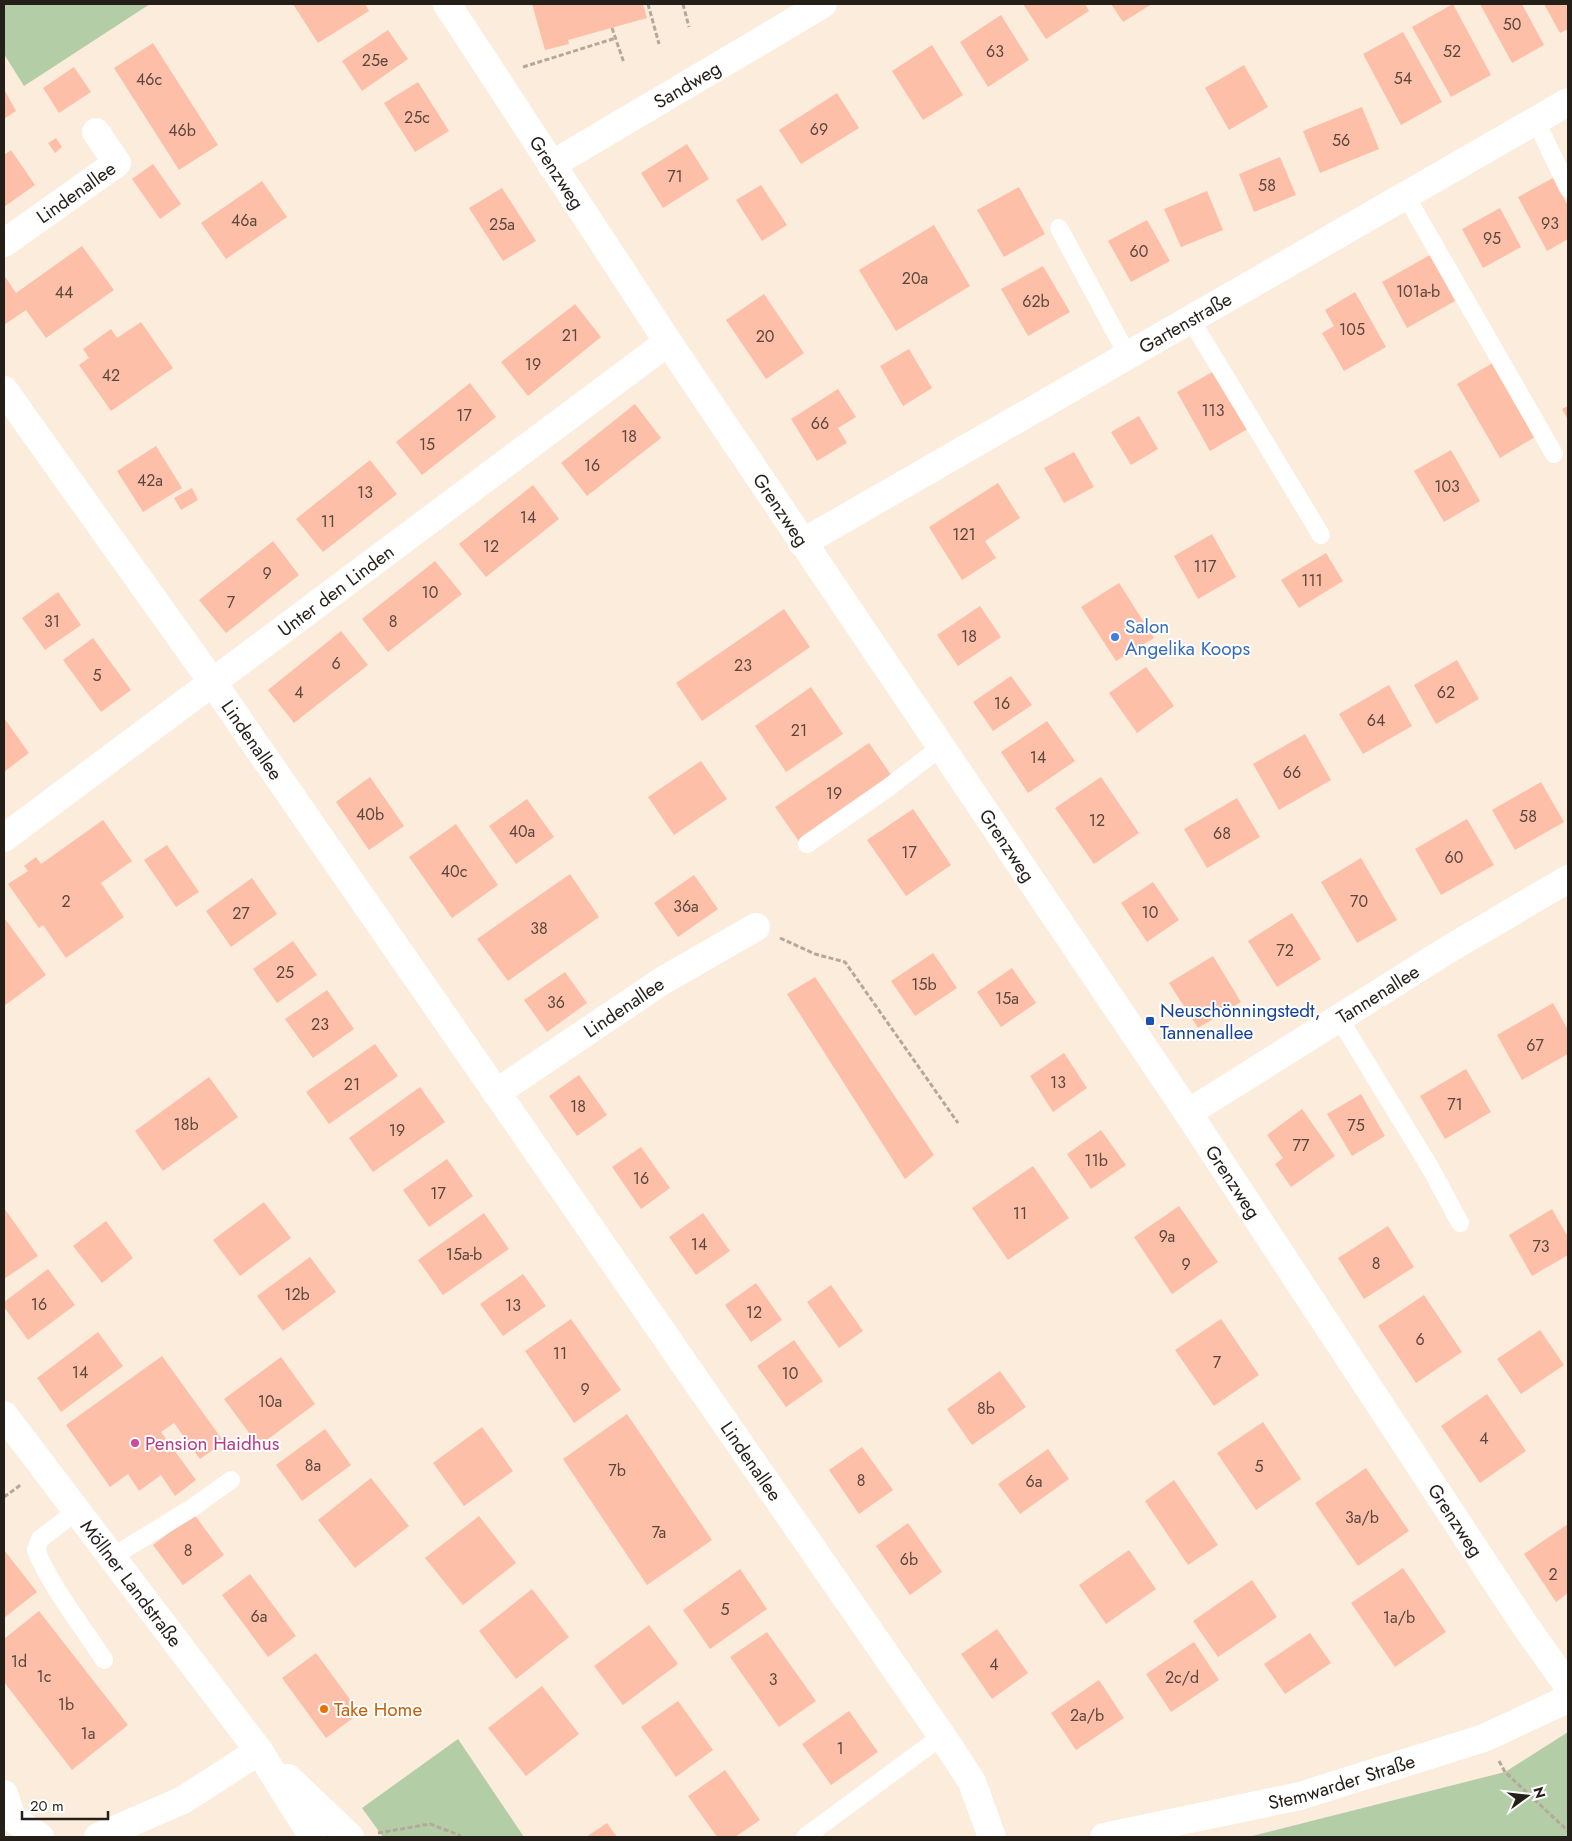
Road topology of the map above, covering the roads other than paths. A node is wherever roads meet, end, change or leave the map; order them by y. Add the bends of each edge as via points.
1 (447, 4) edge
2 (823, 4) edge
3 (1568, 102) edge
4 (1536, 121) junction
5 (96, 132) dead end
6 (551, 165) junction
7 (1568, 188) edge
8 (1406, 196) junction
9 (1059, 228) dead end
10 (4, 243) edge
11 (1190, 320) junction
12 (668, 342) junction
13 (1128, 356) junction
14 (4, 390) edge
15 (1554, 454) dead end
16 (1320, 535) dead end
17 (802, 543) junction
18 (213, 683) junction
19 (941, 747) junction
20 (4, 838) edge
21 (807, 844) dead end
22 (1568, 878) edge
23 (756, 928) road end
24 (1339, 1018) junction
25 (496, 1094) junction
26 (1188, 1113) junction
27 (1460, 1222) dead end
28 (4, 1415) edge
29 (231, 1480) dead end
30 (77, 1511) junction
31 (112, 1558) junction
32 (104, 1660) dead end
33 (1568, 1686) edge
34 (1568, 1699) edge
35 (942, 1736) junction
36 (259, 1751) junction
37 (4, 1794) edge
38 (360, 1836) edge
39 (40, 1837) edge
40 (98, 1837) edge
41 (313, 1837) edge
42 (805, 1837) edge
43 (992, 1837) edge
44 (1104, 1837) edge

1 - 6 street, Grenzweg
2 - 6 street, Sandweg
3 - 4 street, Gartenstraße
4 - 7 lane
4 - 8 street, Gartenstraße
5 - 10 street, Lindenallee via 116,163
6 - 12 street, Grenzweg
8 - 11 street, Gartenstraße
8 - 15 lane
9 - 13 lane
11 - 13 street, Gartenstraße
11 - 16 lane
12 - 17 street, Grenzweg
12 - 18 street, Unter den Linden
13 - 17 street, Gartenstraße
14 - 18 street, Lindenallee
17 - 19 street, Grenzweg
18 - 20 street, Unter den Linden
18 - 25 street, Lindenallee
19 - 21 lane
19 - 26 street, Grenzweg
22 - 24 street, Tannenallee
23 - 25 street, Lindenallee via 662,981
24 - 26 street, Tannenallee
24 - 27 lane
25 - 35 street, Lindenallee
26 - 33 street, Grenzweg
28 - 30 street, Möllner Landstraße
29 - 31 lane
30 - 31 street, Möllner Landstraße
30 - 32 lane via 40,1539 36,1550 46,1571
31 - 36 street, Möllner Landstraße
34 - 44 street, Stemwarder Straße via 1484,1738 1300,1796
35 - 42 lane
35 - 43 street, Lindenallee via 972,1782
36 - 38 street, Möllner Landstraße
36 - 40 street via 183,1800
36 - 41 street, Möllner Landstraße
37 - 39 street via 12,1818

